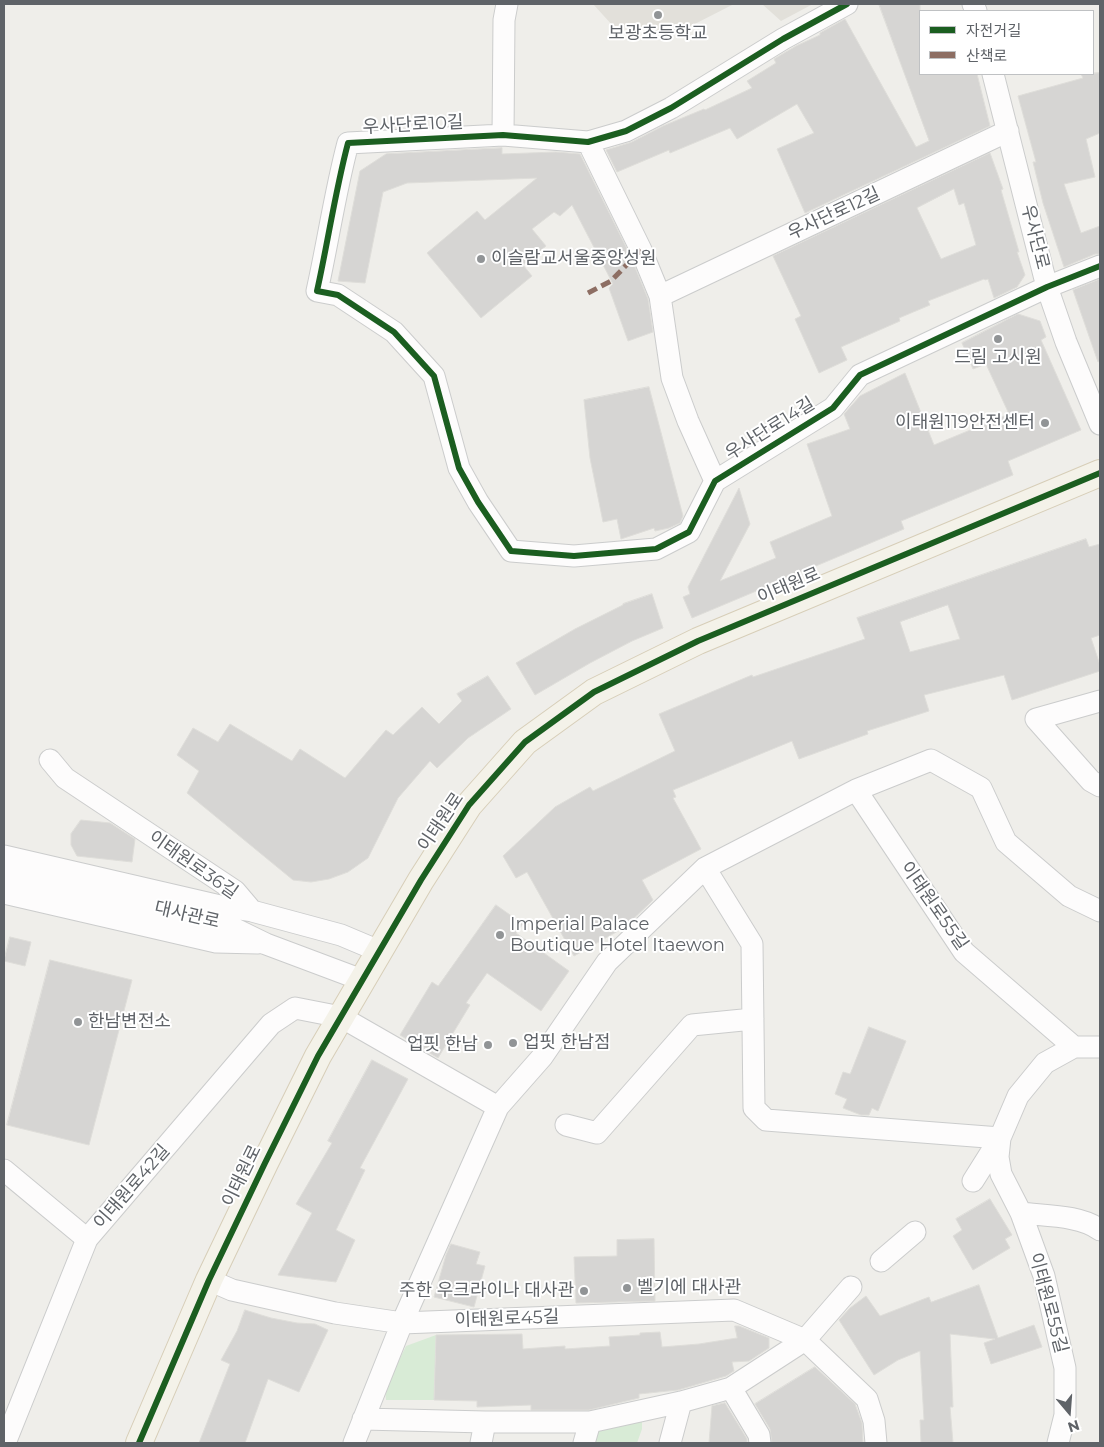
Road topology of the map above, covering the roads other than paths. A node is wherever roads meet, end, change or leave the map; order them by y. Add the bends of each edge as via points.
1 (507, 4) edge
2 (847, 4) edge
3 (994, 75) edge
4 (1008, 131) junction
5 (504, 135) junction
6 (588, 142) junction
7 (1100, 266) edge
8 (1047, 287) junction
9 (660, 296) junction
10 (1100, 424) edge
11 (1100, 474) edge
12 (715, 481) junction
13 (511, 551) joint
14 (1100, 701) edge
15 (50, 760) dead end
16 (1100, 786) edge
17 (856, 790) junction
18 (4, 856) edge
19 (705, 868) junction
20 (4, 873) edge
21 (4, 894) edge
22 (252, 911) junction
23 (1100, 911) edge
24 (266, 944) junction
25 (379, 952) junction
26 (362, 980) junction
27 (341, 1017) junction
28 (753, 1019) junction
29 (1074, 1047) junction
30 (1100, 1048) edge
31 (498, 1107) junction
32 (566, 1125) dead end
33 (1000, 1138) junction
34 (4, 1170) edge
35 (973, 1181) dead end
36 (1020, 1213) junction
37 (1100, 1230) edge
38 (914, 1232) dead end
39 (87, 1239) junction
40 (881, 1261) dead end
41 (209, 1280) junction
42 (851, 1286) dead end
43 (402, 1323) junction
44 (805, 1340) junction
45 (731, 1388) junction
46 (681, 1402) junction
47 (363, 1419) junction
48 (485, 1422) junction
49 (590, 1422) junction
50 (5, 1443) edge
51 (139, 1443) edge
52 (354, 1443) edge
53 (481, 1443) edge
54 (584, 1443) edge
55 (670, 1443) edge
56 (760, 1443) edge
57 (876, 1443) edge
58 (1058, 1443) edge

1 - 5 street via 504,20
2 - 6 street, 우사단로10길 via 671,108 626,131
3 - 4 street, 우사단로
4 - 8 street, 우사단로
4 - 9 street, 우사단로12길
5 - 6 street, 우사단로10길
5 - 13 street, 우사단로10길 via 348,143 317,291 338,295 394,332 434,376 459,468
6 - 9 street
7 - 8 street, 우사단로14길
8 - 10 street, 우사단로
8 - 12 street, 우사단로14길 via 860,375 833,408
9 - 12 street via 672,378
11 - 25 main road, 이태원로 via 698,640 594,692 525,742 469,805
12 - 13 street, 우사단로14길 via 688,532 656,548 574,556
14 - 16 street via 1036,719 1091,781
15 - 22 street, 이태원로36길 via 65,778 235,890
17 - 19 street
17 - 23 street via 931,760 981,788 1006,842 1070,896
17 - 29 street, 이태원로55길 via 964,952
18 - 22 street
19 - 28 street via 752,944
19 - 31 street via 607,962 542,1057
20 - 24 street, 대사관로 via 225,924
21 - 24 street via 216,942
22 - 25 street, 이태원로36길 via 341,934
24 - 26 street, 대사관로
25 - 26 main road, 이태원로
26 - 27 main road, 이태원로
27 - 31 street
27 - 39 street, 이태원로42길 via 295,1008 272,1024
27 - 41 main road, 이태원로 via 318,1056
28 - 32 street via 692,1025 597,1133
28 - 33 street via 754,1108 766,1120
29 - 30 street
29 - 33 street, 이태원로55길 via 1045,1063 1018,1096
31 - 43 street
33 - 35 street
33 - 36 street, 이태원로55길 via 998,1157 1001,1174
34 - 39 street
36 - 37 street via 1071,1219 1093,1224
36 - 58 street, 이태원로55길 via 1044,1276 1065,1368 1066,1415
38 - 40 street
39 - 50 street, 이태원로42길
41 - 43 street, 이태원로45길 via 232,1290
41 - 51 main road, 이태원로
42 - 44 street
43 - 44 street, 이태원로45길 via 734,1310
43 - 47 street
44 - 45 street
44 - 57 street, 이태원로45길 via 867,1399
45 - 46 street
45 - 56 street via 759,1435
46 - 49 street
46 - 55 street
47 - 48 street
47 - 52 street
48 - 49 street
48 - 53 street
49 - 54 street

